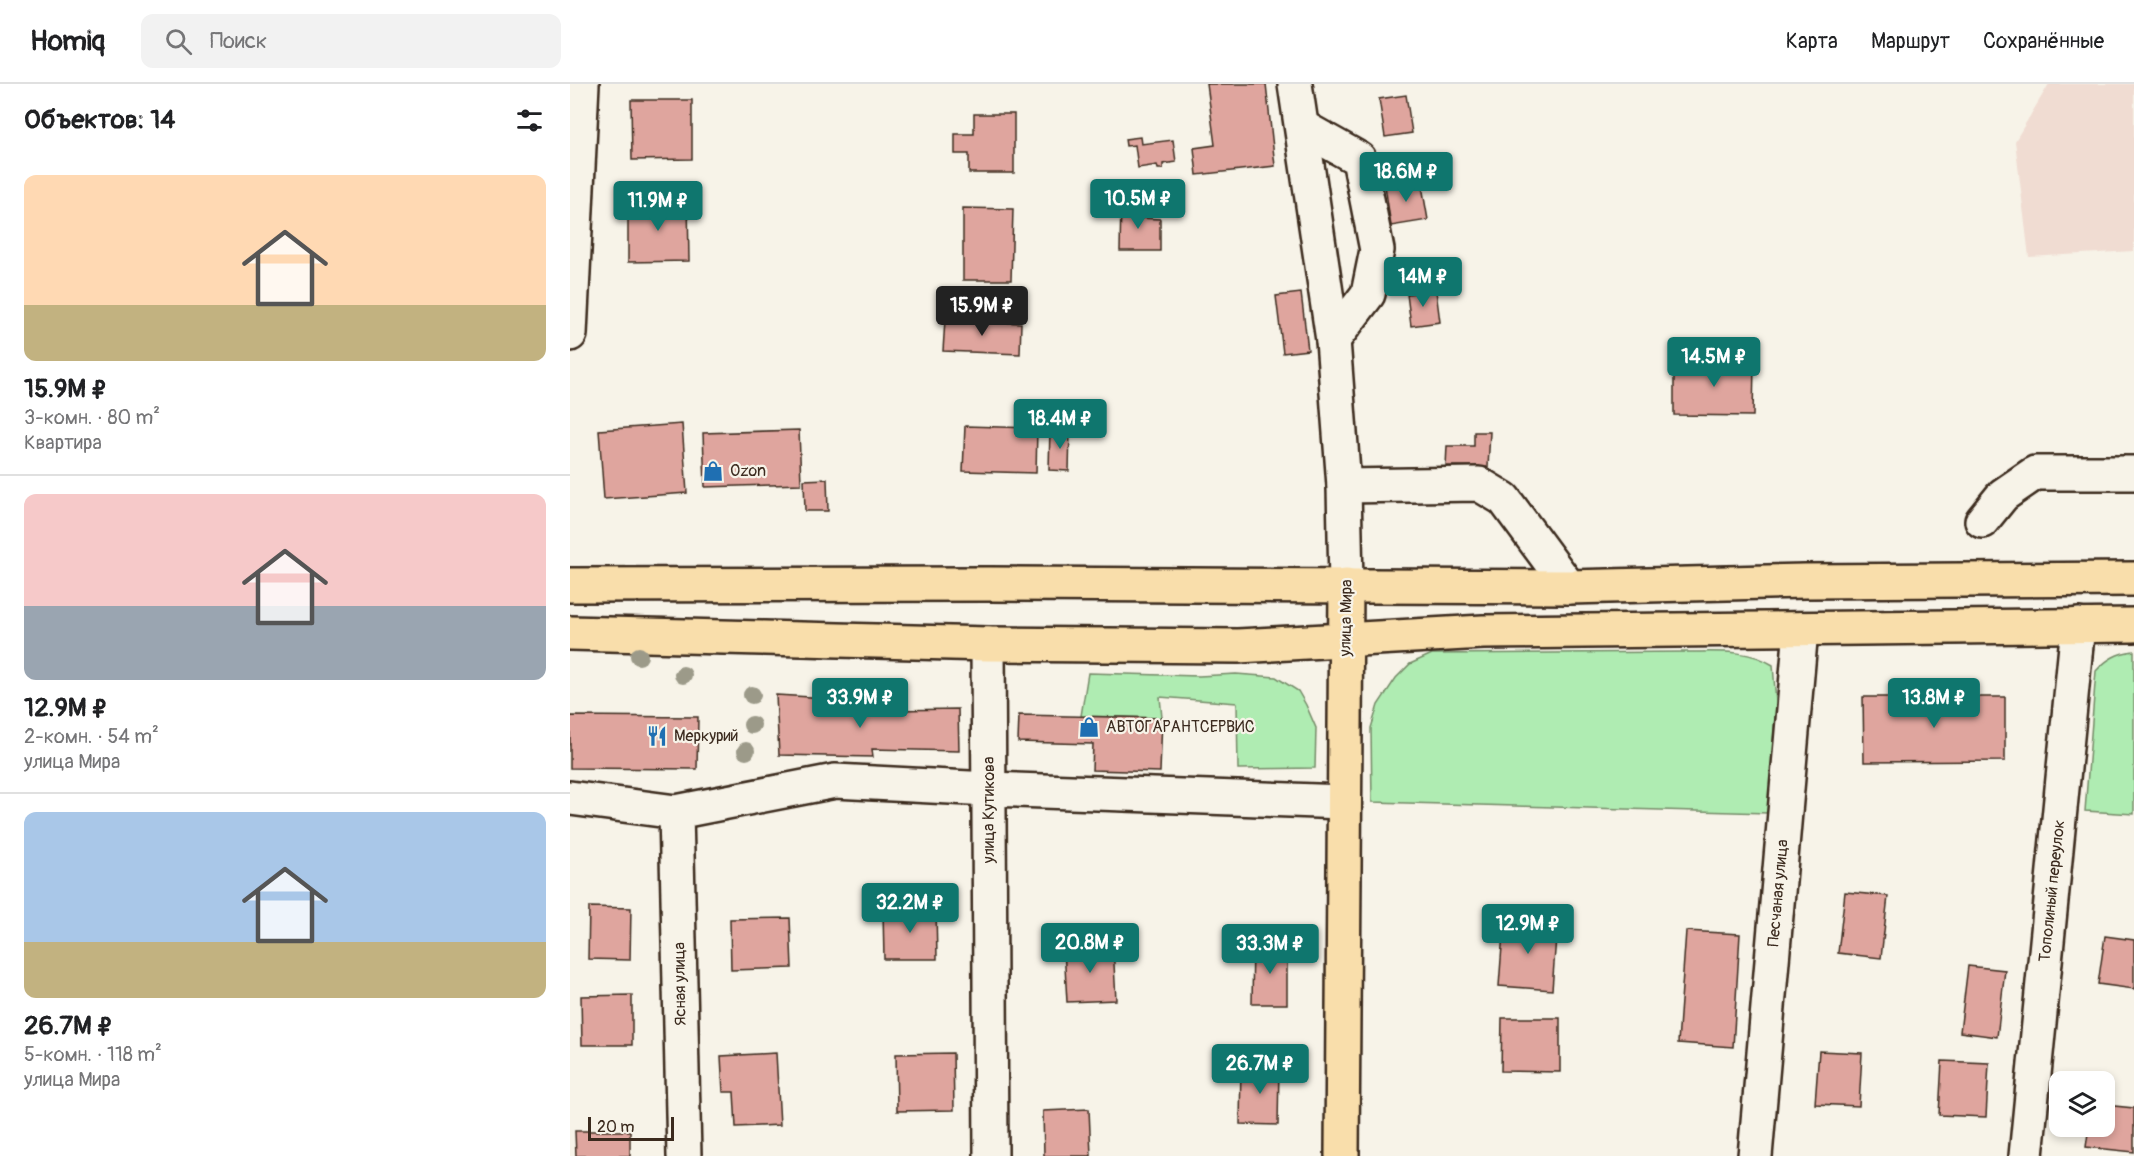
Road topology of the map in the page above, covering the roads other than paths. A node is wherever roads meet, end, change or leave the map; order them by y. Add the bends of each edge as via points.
1 (582, 84) edge
2 (1295, 84) edge
3 (1302, 127) junction
4 (570, 334) edge
5 (1333, 340) junction
6 (2134, 473) edge
7 (1344, 486) junction
8 (1982, 521) dead end
9 (2134, 579) edge
10 (570, 585) edge
11 (1346, 585) junction
12 (1569, 587) junction
13 (2134, 625) edge
14 (2078, 626) junction
15 (1801, 629) junction
16 (570, 633) edge
17 (1345, 640) junction
18 (988, 644) junction
19 (989, 789) junction
20 (570, 798) edge
21 (1344, 802) junction
22 (676, 812) junction
23 (684, 1156) edge
24 (991, 1156) edge
25 (1342, 1156) edge
26 (1755, 1156) edge
27 (2026, 1156) edge

1 - 4 street
2 - 3 street, улица Мира
3 - 5 street, улица Мира
3 - 5 street via 1359,159 1377,250 1368,294
5 - 7 street, улица Мира
6 - 8 street via 2034,473 2003,495
7 - 11 street, улица Мира
7 - 12 street via 1479,484 1503,499
9 - 12 main road
10 - 11 main road
11 - 12 main road
11 - 17 main road, улица Мира
13 - 14 main road
14 - 15 main road
14 - 27 street, Тополиный переулок
15 - 17 main road via 1483,632
15 - 26 street, Песчаная улица
16 - 18 main road
17 - 18 main road via 1238,646
17 - 21 main road, улица Мира
18 - 19 street, улица Кутикова
19 - 21 street
19 - 22 street via 835,781
19 - 24 street, улица Кутикова
20 - 22 street
21 - 25 main road, улица Мира
22 - 23 street, Ясная улица

